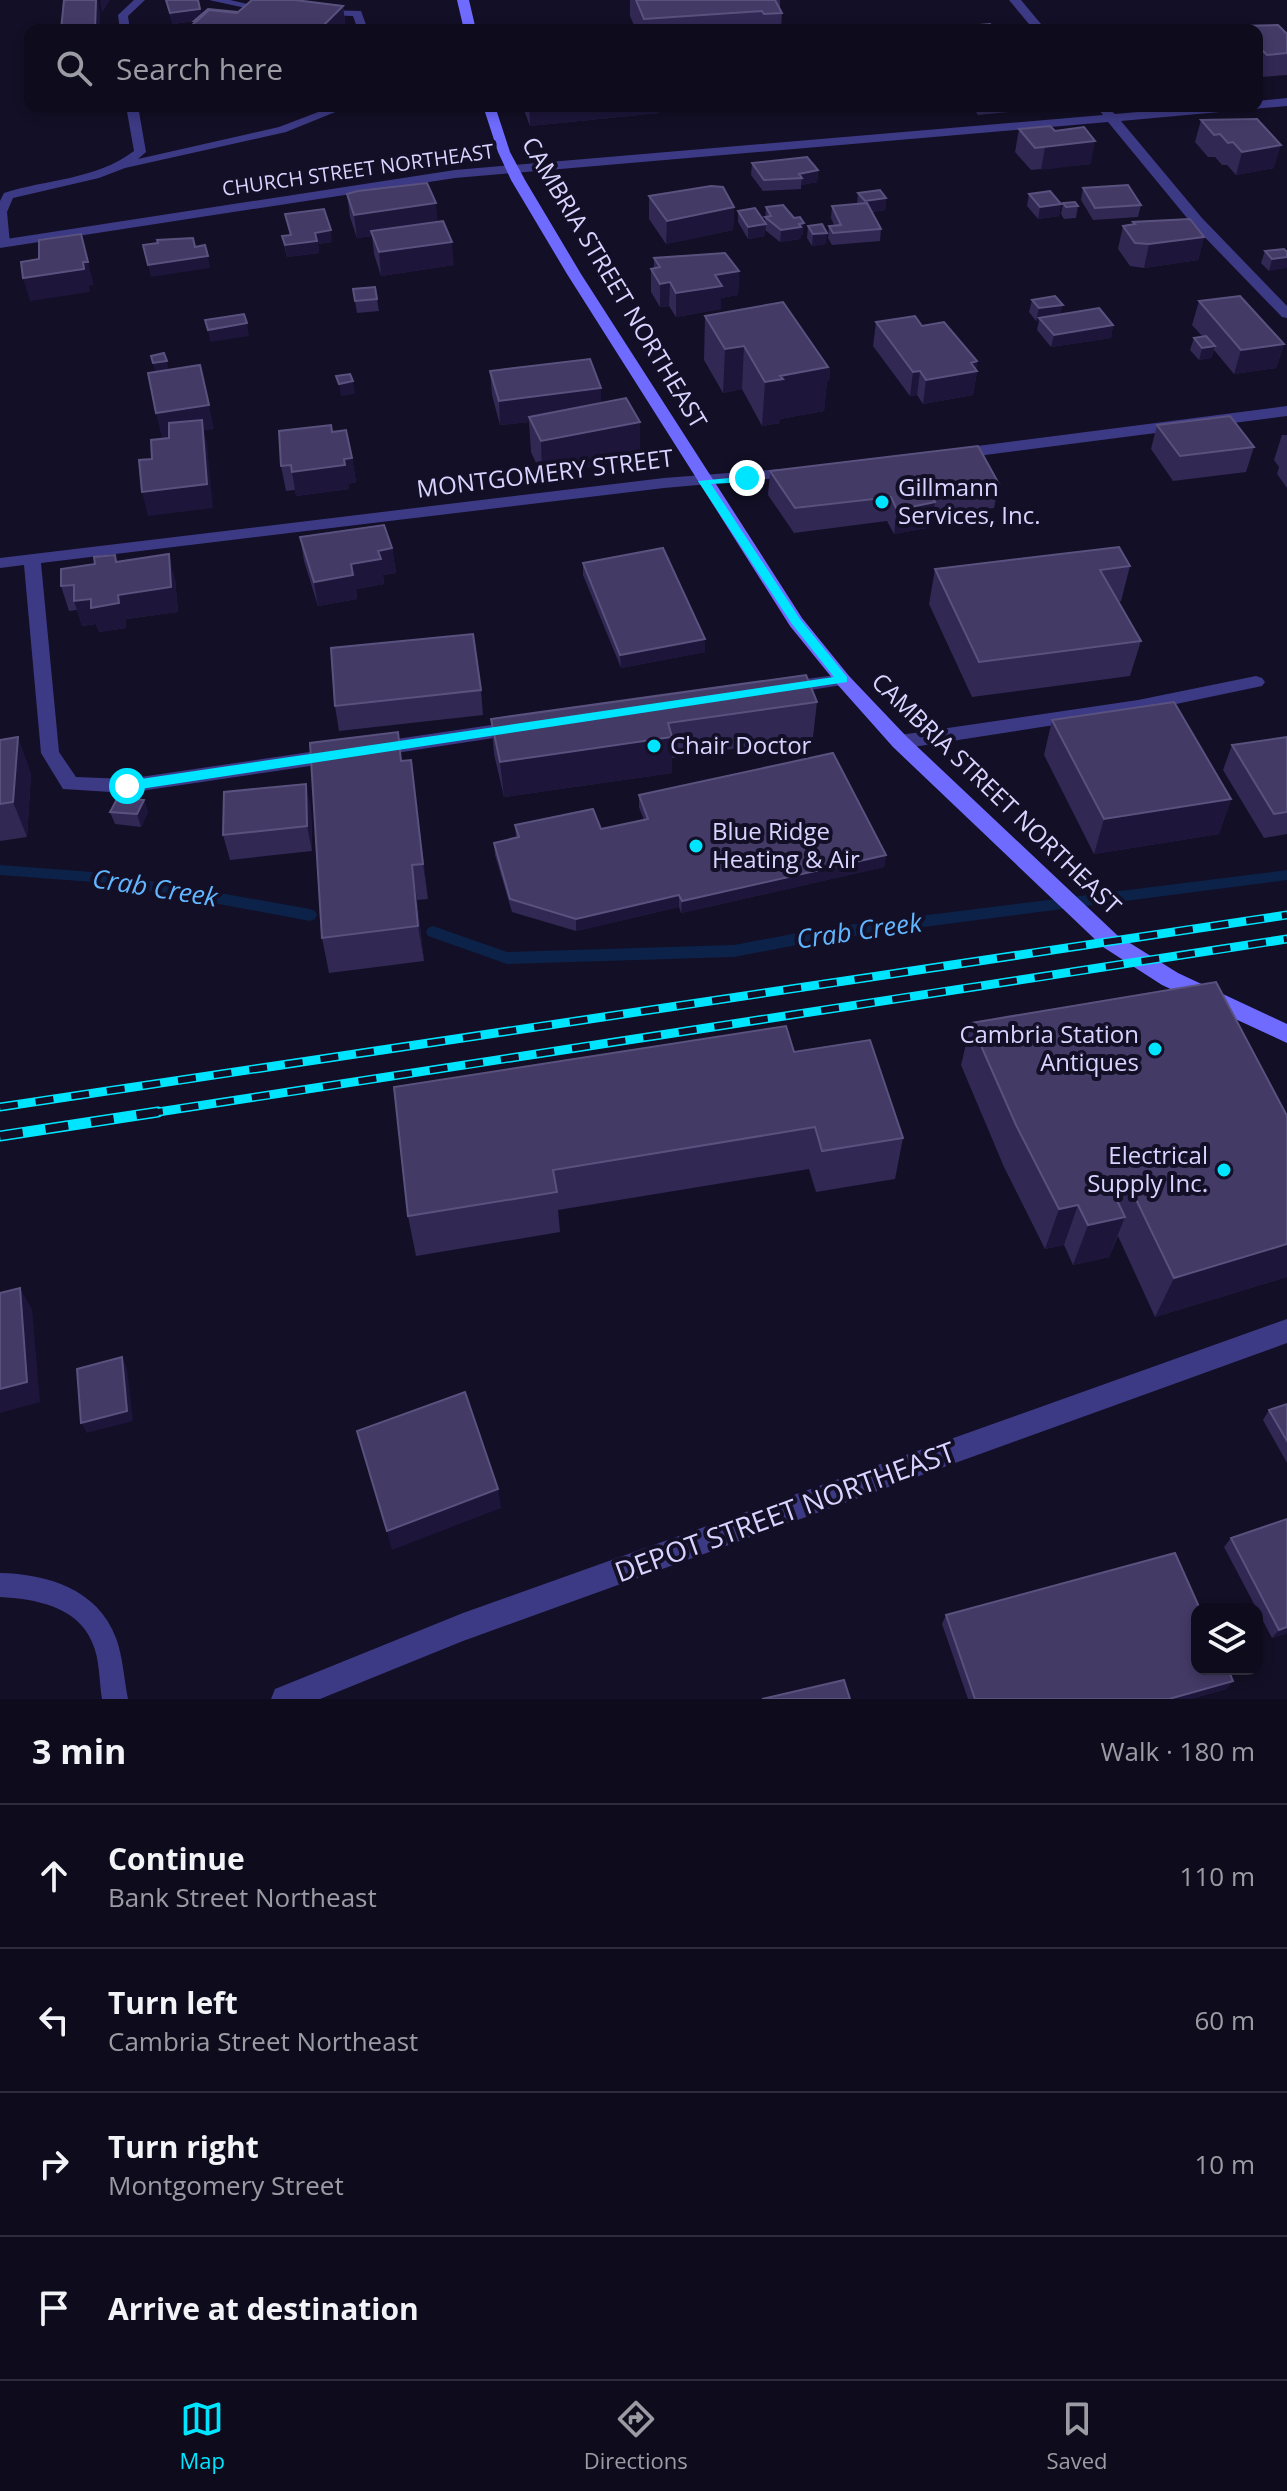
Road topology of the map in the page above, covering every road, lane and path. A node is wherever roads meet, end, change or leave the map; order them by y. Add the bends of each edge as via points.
1 (140, 0) edge
2 (214, 0) edge
3 (463, 0) edge
4 (1015, 0) edge
5 (285, 12) edge
6 (314, 13) edge
7 (124, 24) edge
8 (361, 24) edge
9 (469, 24) edge
10 (1035, 24) edge
11 (1287, 102) edge
12 (1263, 104) edge
13 (133, 112) edge
14 (328, 112) edge
15 (491, 112) edge
16 (1106, 112) edge
17 (1186, 112) edge
18 (1112, 119) junction
19 (125, 165) junction
20 (512, 168) junction
21 (2, 244) edge
22 (1287, 314) edge
23 (1287, 411) edge
24 (934, 456) edge
25 (809, 471) edge
26 (704, 481) junction
27 (32, 559) junction
28 (0, 563) edge
29 (843, 680) junction
30 (1256, 682) dead end
31 (762, 691) edge
32 (546, 723) edge
33 (900, 742) junction
34 (1287, 1034) edge
35 (1287, 1331) edge
36 (0, 1585) edge
37 (115, 1699) edge
38 (285, 1699) edge

1 - 7 lane via 123,15
2 - 5 lane
3 - 9 main road
4 - 10 street
6 - 8 lane via 357,13
11 - 12 street
13 - 19 lane via 140,152
14 - 19 lane via 282,130
15 - 20 main road, CAMBRIA STREET NORTHEAST
16 - 18 street
17 - 18 street, CHURCH STREET NORTHEAST
18 - 20 street, CHURCH STREET NORTHEAST
18 - 22 street via 1197,221
19 - 21 lane via 8,196 1,212
20 - 21 street, CHURCH STREET NORTHEAST
20 - 26 main road, CAMBRIA STREET NORTHEAST
23 - 24 street
25 - 26 street, MONTGOMERY STREET
26 - 27 street, MONTGOMERY STREET
26 - 29 main road, CAMBRIA STREET NORTHEAST via 796,622
27 - 28 street, MONTGOMERY STREET
27 - 32 street via 50,753 70,784 127,786
29 - 31 street
29 - 33 main road, CAMBRIA STREET NORTHEAST
30 - 33 street via 1138,706
33 - 34 main road, CAMBRIA STREET NORTHEAST via 1045,883 1129,955
35 - 38 street, DEPOT STREET NORTHEAST via 478,1622
36 - 37 lane via 29,1585 73,1600 102,1634

